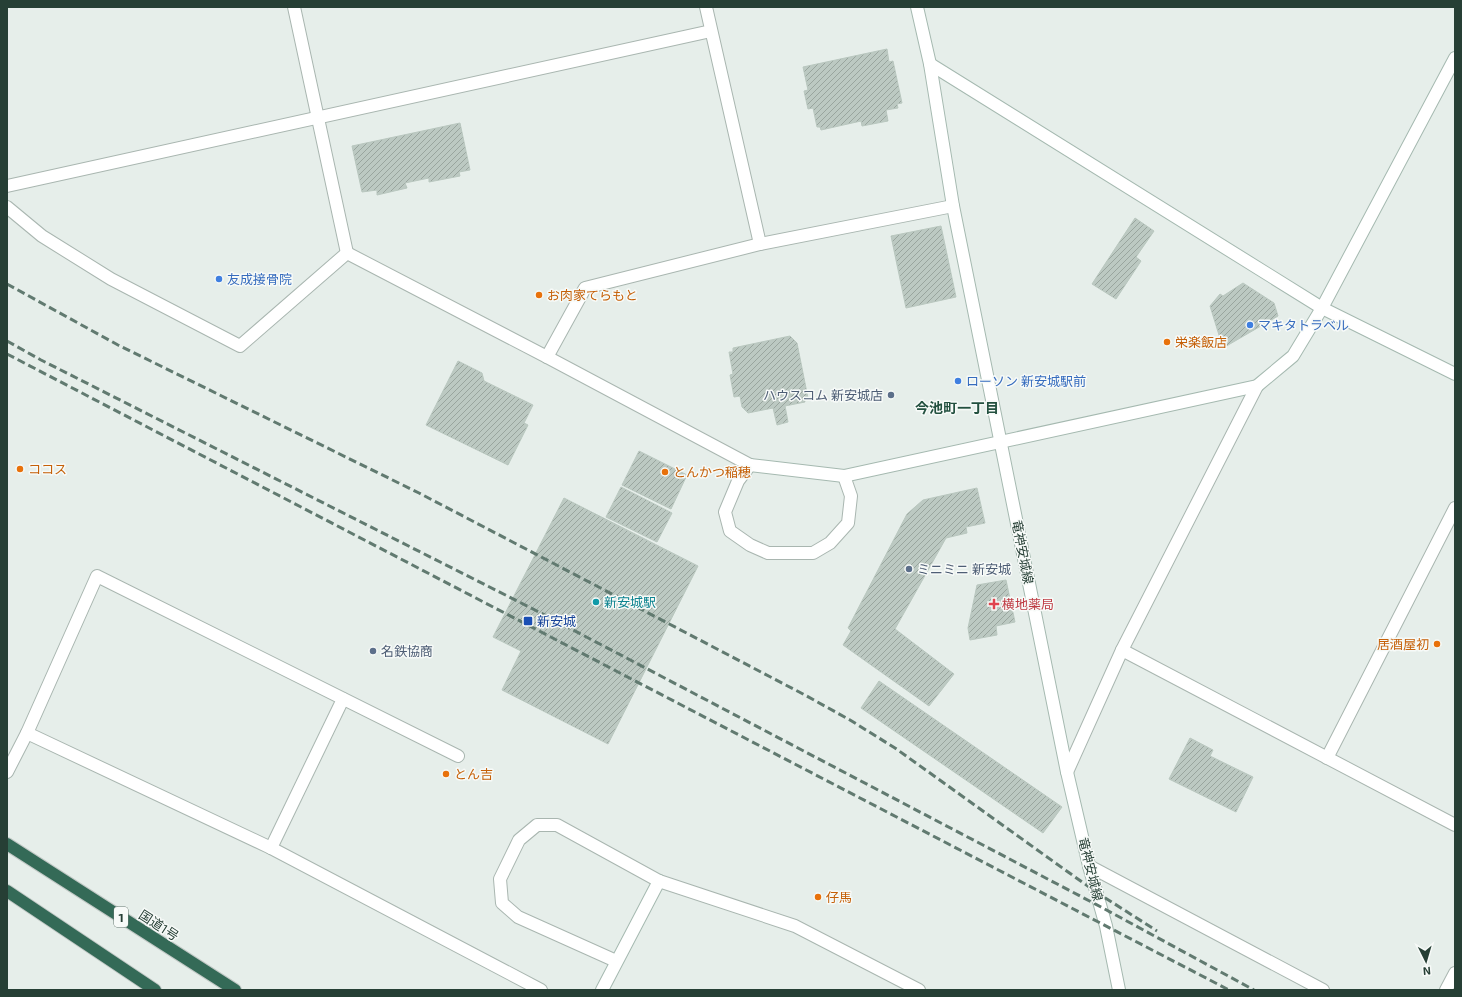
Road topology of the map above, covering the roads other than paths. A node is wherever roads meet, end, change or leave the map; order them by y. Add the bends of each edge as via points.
1 (294, 7) edge
2 (706, 7) edge
3 (917, 7) edge
4 (712, 31) junction
5 (1455, 58) edge
6 (930, 64) junction
7 (318, 117) junction
8 (7, 186) edge
9 (953, 206) junction
10 (7, 207) edge
11 (760, 244) junction
12 (347, 253) junction
13 (1322, 308) junction
14 (547, 357) junction
15 (1455, 374) edge
16 (1257, 386) junction
17 (1001, 441) junction
18 (750, 465) junction
19 (844, 476) junction
20 (1455, 508) edge
21 (1122, 650) junction
22 (343, 699) junction
23 (27, 733) junction
24 (458, 756) dead end
25 (1327, 758) junction
26 (7, 772) edge
27 (1067, 772) junction
28 (1455, 825) edge
29 (7, 844) edge
30 (271, 848) junction
31 (1089, 866) junction
32 (659, 881) junction
33 (7, 891) edge
34 (616, 962) junction
35 (1455, 973) edge
36 (155, 990) edge
37 (235, 990) edge
38 (541, 990) edge
39 (602, 990) edge
40 (919, 990) edge
41 (1119, 990) edge
42 (1323, 990) edge
43 (1446, 990) edge

1 - 7 street
2 - 4 street
3 - 6 street, 竜神安城線
4 - 7 street
4 - 11 street
5 - 13 street
6 - 9 street, 竜神安城線
6 - 13 street
7 - 8 street
7 - 12 street
9 - 11 street
9 - 17 street, 竜神安城線
10 - 12 street via 42,236 110,279 240,346
11 - 14 street via 585,288
12 - 14 street
13 - 15 street
13 - 16 street via 1293,356
14 - 18 street
16 - 17 street
16 - 21 street
17 - 19 street
17 - 27 street, 竜神安城線
18 - 19 street
18 - 19 street via 738,481 725,512 730,531 750,545 768,553 813,553 830,542 848,523 850,496
20 - 25 street
21 - 25 street
21 - 27 street
22 - 23 street via 97,576
22 - 24 street
22 - 30 street
23 - 26 street
23 - 30 street
25 - 28 street
27 - 31 street, 竜神安城線
29 - 37 highway, 国道1号 / 1
30 - 38 street
31 - 41 street, 竜神安城線 via 1106,926
31 - 42 street
32 - 34 street
32 - 34 street via 557,825 537,825 519,840 500,879 502,903 518,917
32 - 40 street via 795,926
33 - 36 highway
34 - 39 street
35 - 43 street

